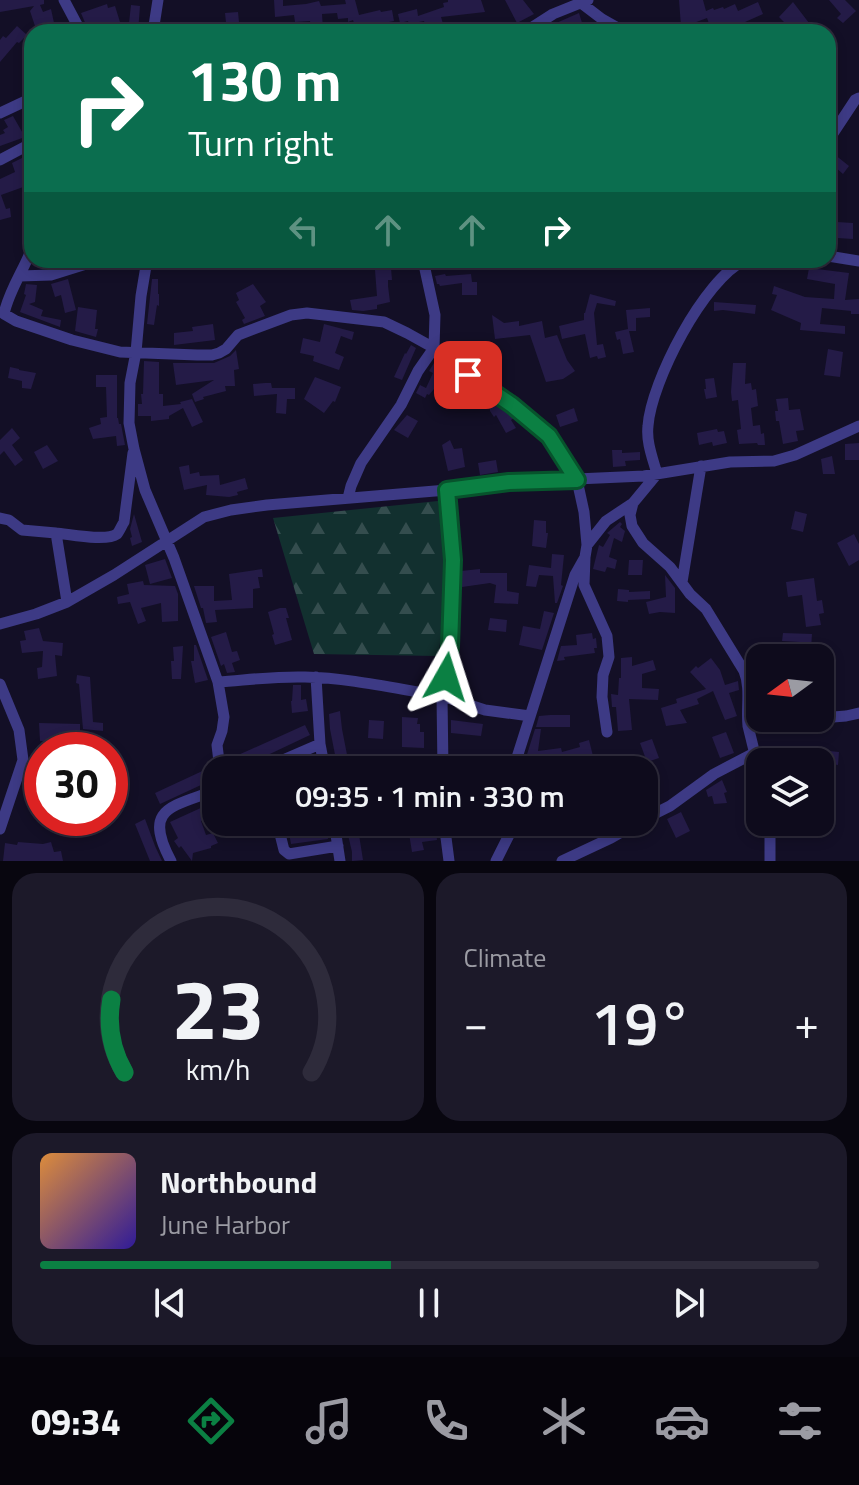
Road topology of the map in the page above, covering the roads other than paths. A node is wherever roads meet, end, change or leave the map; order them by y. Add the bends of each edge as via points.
1 (64, 0) edge
2 (158, 0) edge
3 (584, 1) edge
4 (77, 24) edge
5 (154, 24) edge
6 (537, 24) edge
7 (611, 24) edge
8 (858, 97) edge
9 (24, 102) edge
10 (0, 113) edge
11 (836, 129) edge
12 (24, 147) edge
13 (0, 160) edge
14 (836, 257) edge
15 (859, 261) edge
16 (24, 267) edge
17 (73, 268) edge
18 (146, 268) edge
19 (425, 268) edge
20 (730, 268) edge
21 (20, 276) junction
22 (434, 348) junction
23 (136, 352) junction
24 (859, 426) edge
25 (134, 449) junction
26 (701, 466) junction
27 (657, 474) junction
28 (577, 480) junction
29 (447, 490) junction
30 (348, 498) junction
31 (633, 503) junction
32 (0, 518) edge
33 (56, 533) junction
34 (167, 542) junction
35 (586, 551) junction
36 (682, 582) junction
37 (67, 602) junction
38 (0, 624) edge
39 (746, 676) edge
40 (316, 677) junction
41 (218, 682) junction
42 (0, 684) edge
43 (442, 696) junction
44 (859, 713) edge
45 (530, 716) junction
46 (834, 717) edge
47 (607, 732) dead end
48 (320, 744) junction
49 (218, 756) edge
50 (294, 756) edge
51 (322, 756) edge
52 (443, 756) edge
53 (517, 756) edge
54 (746, 757) edge
55 (202, 796) edge
56 (658, 812) edge
57 (0, 829) edge
58 (280, 836) edge
59 (336, 836) edge
60 (446, 836) edge
61 (508, 836) edge
62 (615, 836) edge
63 (770, 836) edge
64 (338, 846) junction
65 (171, 861) edge
66 (340, 861) edge
67 (449, 861) edge
68 (496, 861) edge
69 (562, 861) edge
70 (770, 861) edge

1 - 4 street
2 - 5 street
3 - 6 street
3 - 7 street
8 - 11 street
9 - 10 street
12 - 13 street
14 - 15 street
16 - 21 street
17 - 21 street
18 - 23 street
19 - 22 street via 435,315
20 - 27 street via 686,325 661,379 647,437
21 - 23 street via 5,309 7,316 72,340
22 - 23 street via 384,322 307,313 238,335 212,355
22 - 28 street via 549,436
22 - 30 street via 361,463
23 - 25 street via 129,423
24 - 26 street via 784,459
25 - 33 street via 118,532 101,537
25 - 34 street
26 - 27 street
26 - 36 street
27 - 28 street
27 - 31 street
28 - 29 street
28 - 35 street
29 - 30 street
29 - 43 street via 453,560
30 - 34 street via 218,513
31 - 35 street via 606,521
31 - 36 street via 630,515 637,535
32 - 33 street via 22,530
33 - 37 street
34 - 37 street
34 - 41 street
35 - 45 street
35 - 47 street via 584,585 607,636 602,697
36 - 39 street via 706,609
37 - 38 street
40 - 41 street
40 - 43 street
40 - 48 street
41 - 49 street via 224,717
42 - 57 street via 19,730 23,760
43 - 45 street via 485,710
43 - 52 street
44 - 46 street
45 - 53 street
48 - 50 street
48 - 51 street
54 - 56 street
55 - 65 street via 176,806 159,822
58 - 64 street via 289,854
59 - 64 street
60 - 67 street
61 - 68 street
62 - 69 street
63 - 70 street
64 - 66 street

